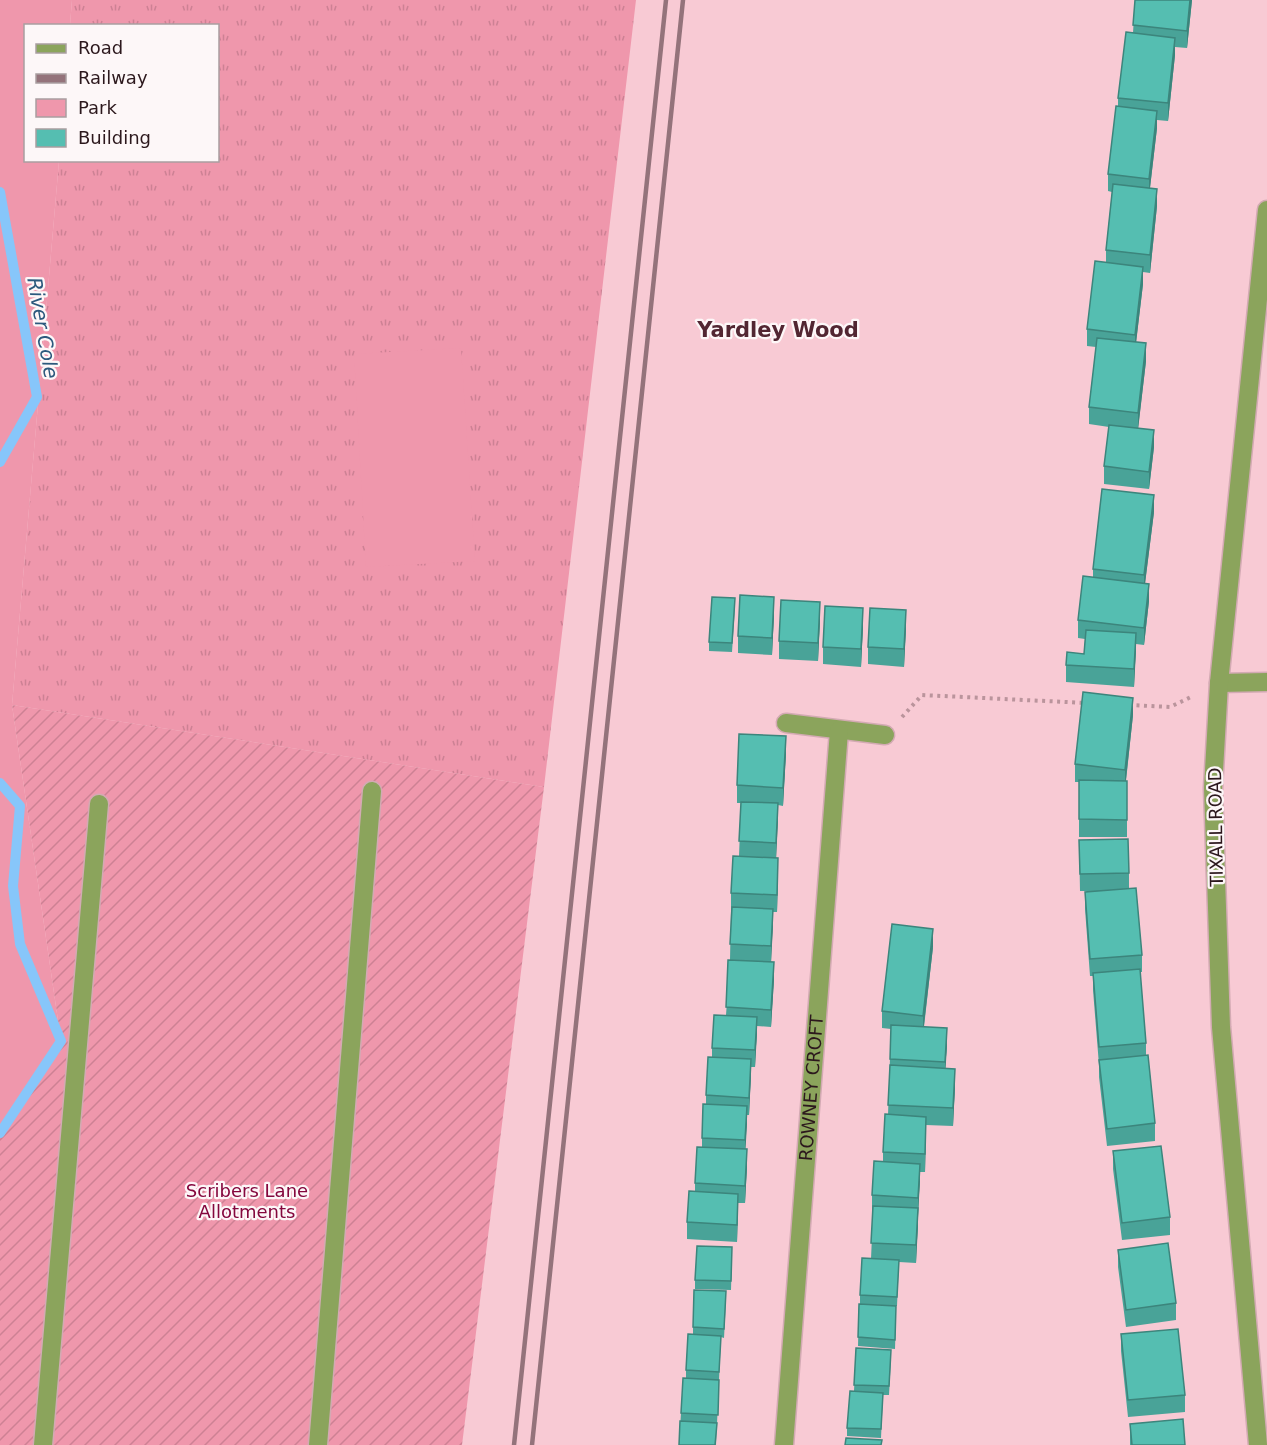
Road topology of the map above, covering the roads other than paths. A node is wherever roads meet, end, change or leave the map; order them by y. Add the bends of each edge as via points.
1 (1267, 210) edge
2 (1267, 682) edge
3 (1219, 683) junction
4 (786, 723) dead end
5 (839, 731) junction
6 (885, 735) road end
7 (372, 790) dead end
8 (99, 804) dead end
9 (1259, 1371) edge
10 (43, 1445) edge
11 (318, 1445) edge
12 (784, 1445) edge
13 (1258, 1445) edge

1 - 3 street, TIXALL ROAD
2 - 3 street
3 - 9 street, TIXALL ROAD via 1213,788 1221,1027
4 - 5 street
5 - 6 street
5 - 12 street, ROWNEY CROFT
7 - 11 street
8 - 10 street
9 - 13 street, TIXALL ROAD

